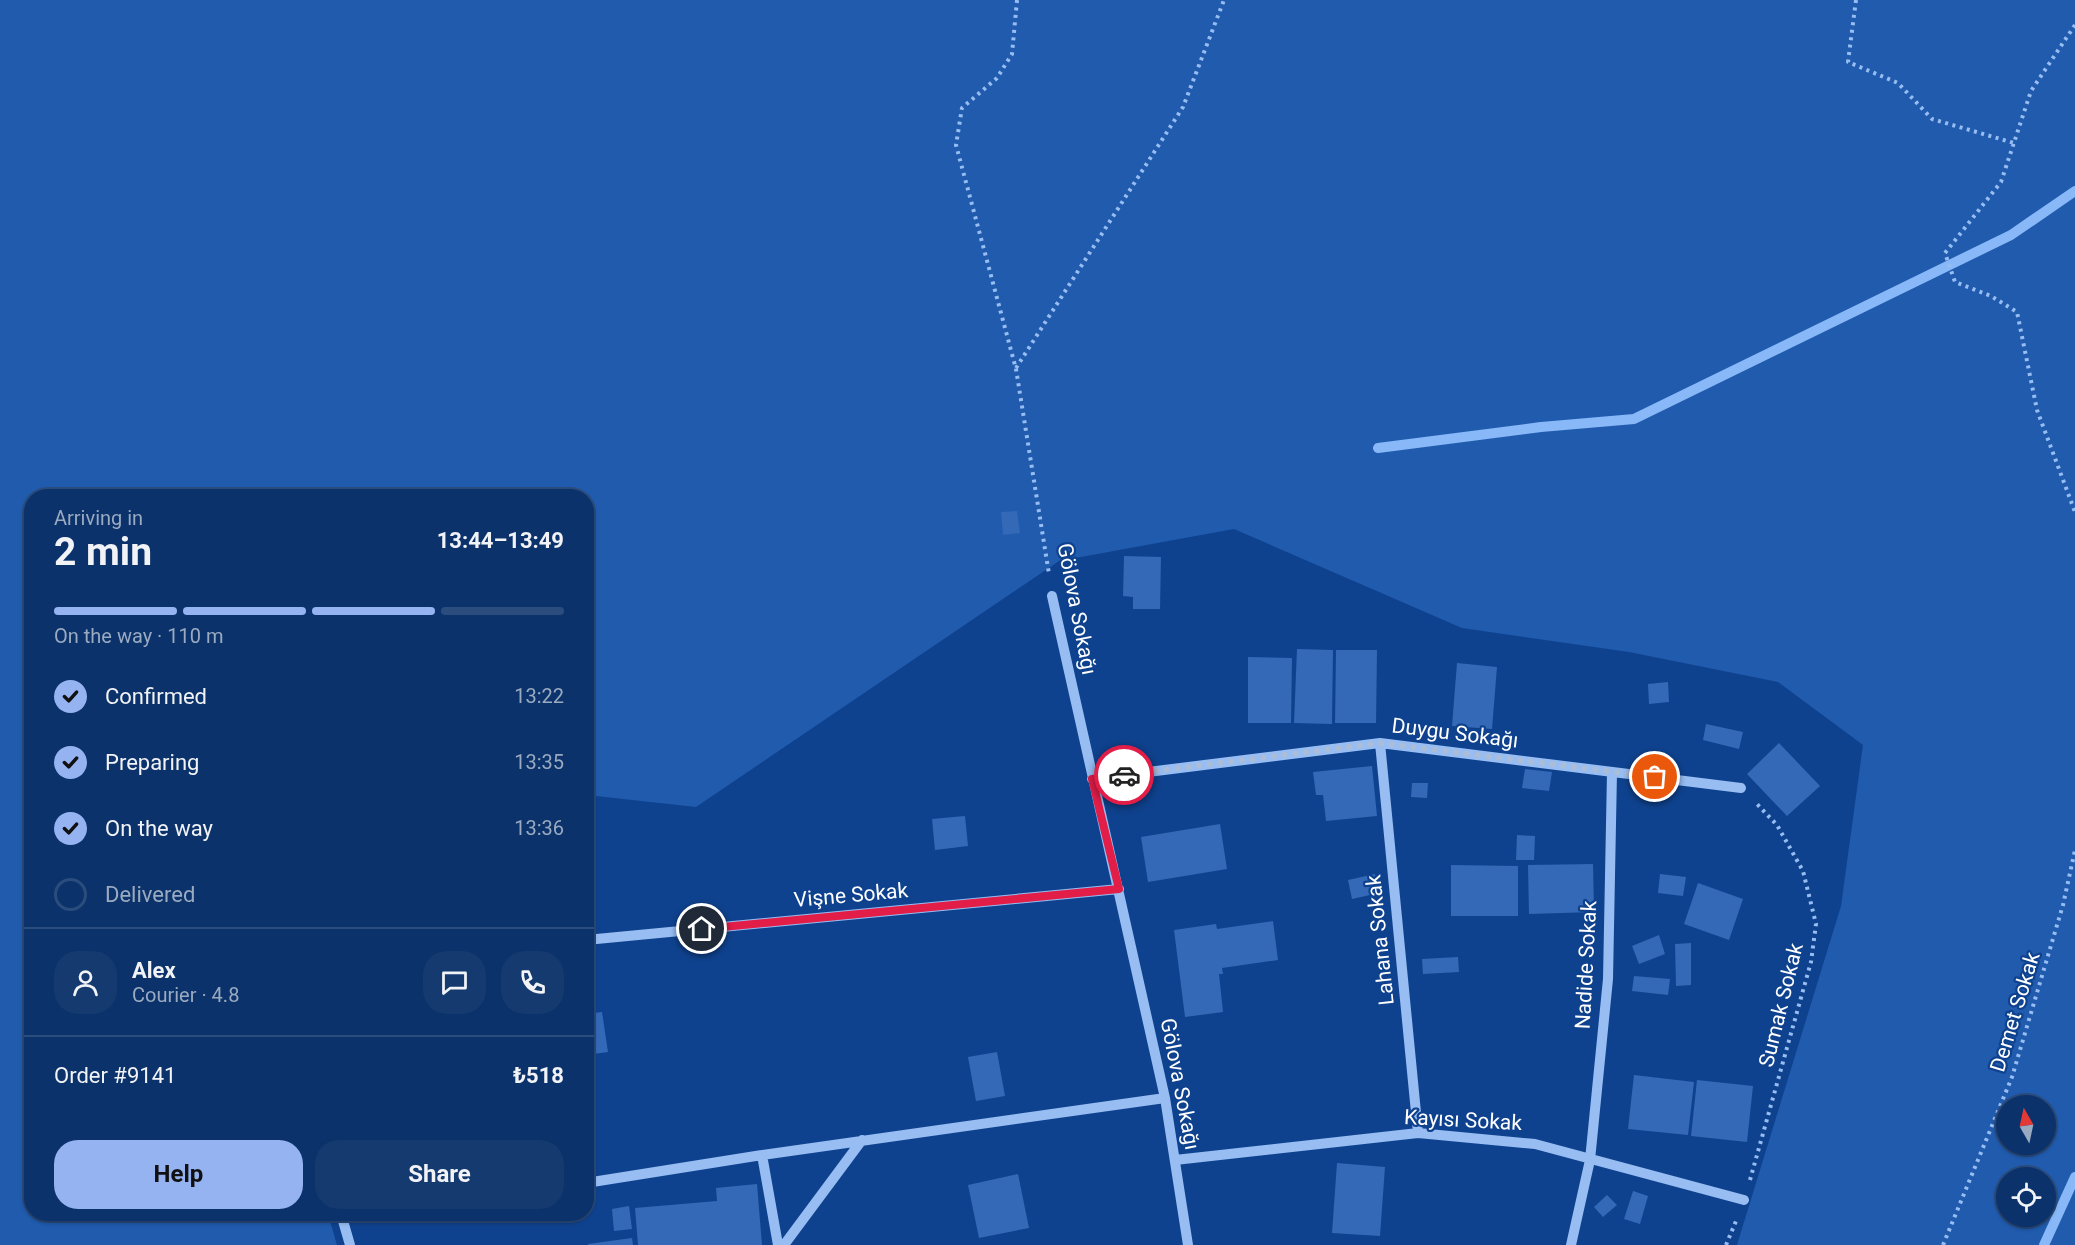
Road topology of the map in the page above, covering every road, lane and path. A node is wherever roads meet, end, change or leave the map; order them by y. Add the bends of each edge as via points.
1 (1017, 0) edge
2 (1224, 0) edge
3 (1856, 0) edge
4 (2075, 25) edge
5 (2014, 143) junction
6 (1016, 369) junction
7 (2075, 512) edge
8 (1052, 596) joint
9 (1380, 743) junction
10 (1612, 772) junction
11 (1092, 779) junction
12 (1741, 788) joint
13 (2075, 850) edge
14 (1119, 889) junction
15 (594, 939) edge
16 (1165, 1098) junction
17 (1418, 1133) junction
18 (862, 1140) junction
19 (762, 1155) junction
20 (1175, 1160) junction
21 (1590, 1160) junction
22 (594, 1182) edge
23 (1744, 1200) junction
24 (343, 1221) edge
25 (350, 1245) edge
26 (778, 1245) edge
27 (784, 1245) edge
28 (1188, 1245) edge
29 (1571, 1245) edge
30 (1726, 1245) edge
31 (1943, 1245) edge

1 - 6 path, Gölova Sokağı via 1011,54 997,78 962,108 956,145
2 - 6 path via 1183,107
3 - 5 path via 1848,62 1898,83 1932,119
4 - 5 path via 2031,91
5 - 7 path via 2001,182 1945,253 1955,282 1991,296 2017,312 2037,410
6 - 8 path, Gölova Sokağı
8 - 11 street, Gölova Sokağı
9 - 10 street, Duygu Sokağı
9 - 11 street, Duygu Sokağı
9 - 17 street, Lahana Sokak
10 - 12 street, Duygu Sokağı
10 - 21 street, Nadide Sokak via 1608,979
11 - 14 street, Gölova Sokağı
12 - 23 path, Sumak Sokak via 1777,825 1803,871 1816,924 1811,962
13 - 31 path, Demet Sokak via 2063,905 2012,1077
14 - 15 street, Vişne Sokak
14 - 16 street, Gölova Sokağı
16 - 18 street
16 - 20 street, Gölova Sokağı
17 - 20 street, Kayısı Sokak
17 - 21 street, Kayısı Sokak via 1535,1144
18 - 19 street
18 - 27 street
19 - 22 street
19 - 26 street
20 - 28 street, Gölova Sokağı
21 - 23 street, Kayısı Sokak
21 - 29 street, Nadide Sokak
23 - 30 path, Sumak Sokak
24 - 25 street

